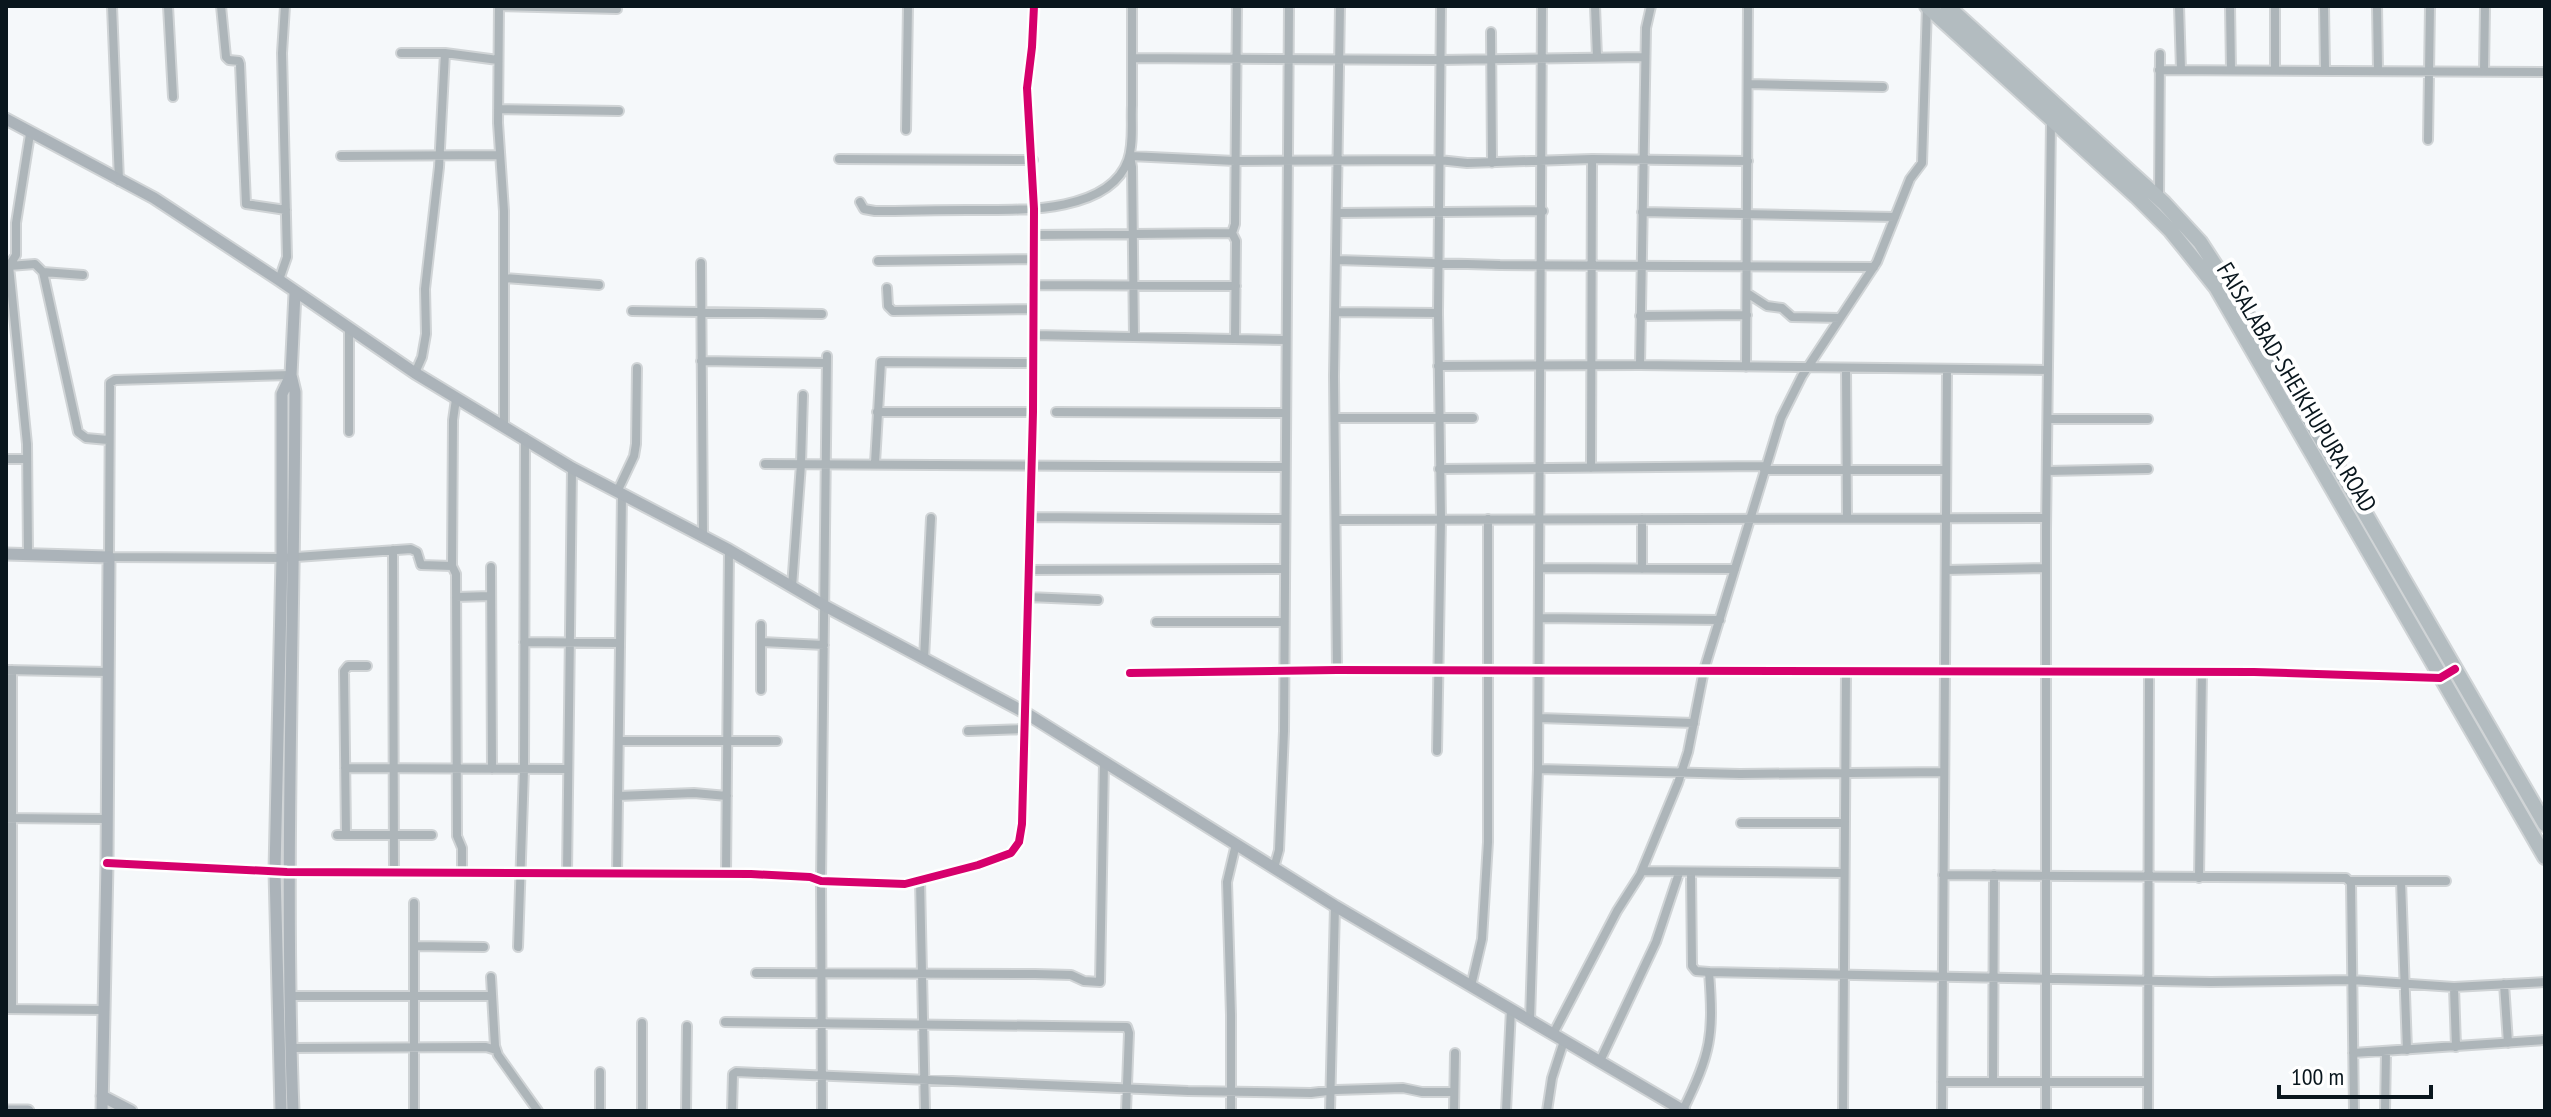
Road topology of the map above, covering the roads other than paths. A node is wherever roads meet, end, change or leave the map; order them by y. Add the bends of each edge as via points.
1 (112, 6) edge
2 (168, 6) edge
3 (221, 6) edge
4 (285, 6) edge
5 (499, 6) edge
6 (908, 6) edge
7 (1034, 6) edge
8 (1132, 6) edge
9 (1237, 6) edge
10 (1289, 6) edge
11 (1340, 6) edge
12 (1441, 6) edge
13 (1542, 6) edge
14 (1595, 6) edge
15 (1651, 6) edge
16 (1748, 6) edge
17 (1927, 6) edge
18 (1947, 6) edge
19 (2179, 6) edge
20 (2230, 6) edge
21 (2275, 6) edge
22 (2324, 6) edge
23 (2377, 6) edge
24 (2430, 6) edge
25 (2485, 6) edge
26 (617, 9) dead end
27 (1491, 32) dead end
28 (401, 53) dead end
29 (445, 53) junction
30 (2160, 54) dead end
31 (1339, 57) junction
32 (1597, 57) junction
33 (1645, 57) junction
34 (1132, 58) junction
35 (1236, 58) junction
36 (1289, 58) junction
37 (1492, 59) junction
38 (1543, 59) junction
39 (498, 60) junction
40 (1440, 60) junction
41 (2159, 70) junction
42 (2181, 70) junction
43 (2231, 70) junction
44 (2275, 70) junction
45 (2325, 70) junction
46 (2378, 70) junction
47 (2429, 71) junction
48 (2484, 71) junction
49 (2545, 72) edge
50 (1748, 84) junction
51 (1883, 87) dead end
52 (173, 97) dead end
53 (498, 109) junction
54 (619, 111) dead end
55 (6, 119) edge
56 (2051, 120) junction
57 (906, 130) dead end
58 (30, 134) junction
59 (2428, 140) dead end
60 (440, 155) junction
61 (499, 155) junction
62 (341, 156) dead end
63 (1130, 156) junction
64 (839, 159) dead end
65 (1592, 159) junction
66 (1033, 160) junction
67 (1439, 160) junction
68 (1643, 160) junction
69 (1235, 161) junction
70 (1287, 161) junction
71 (1339, 161) junction
72 (1543, 161) junction
73 (1748, 161) junction
74 (1492, 163) junction
75 (119, 181) junction
76 (2159, 199) junction
77 (860, 202) dead end
78 (1034, 209) junction
79 (286, 210) junction
80 (1543, 211) junction
81 (1439, 212) junction
82 (1642, 212) junction
83 (1338, 213) junction
84 (1747, 213) junction
85 (1895, 217) junction
86 (1232, 233) junction
87 (1133, 234) junction
88 (1034, 235) junction
89 (1033, 259) junction
90 (1337, 260) junction
91 (878, 261) dead end
92 (701, 263) dead end
93 (1439, 263) junction
94 (1542, 264) junction
95 (1592, 264) junction
96 (1641, 264) junction
97 (1747, 264) junction
98 (7, 266) edge
99 (1874, 267) junction
100 (43, 272) junction
101 (83, 275) dead end
102 (504, 278) junction
103 (279, 280) junction
104 (599, 285) dead end
105 (1033, 285) junction
106 (1133, 285) junction
107 (1236, 286) junction
108 (887, 288) dead end
109 (295, 293) junction
110 (1747, 293) junction
111 (1033, 309) junction
112 (632, 311) dead end
113 (701, 312) junction
114 (1336, 312) junction
115 (1438, 313) junction
116 (822, 314) dead end
117 (1747, 315) junction
118 (1640, 316) junction
119 (1840, 318) junction
120 (349, 329) junction
121 (1033, 335) junction
122 (1134, 337) junction
123 (1235, 339) junction
124 (1285, 340) junction
125 (701, 361) junction
126 (1033, 363) junction
127 (1640, 365) junction
128 (1438, 366) junction
129 (1542, 366) junction
130 (1592, 366) junction
131 (1746, 367) junction
132 (637, 368) dead end
133 (1808, 368) junction
134 (1846, 368) junction
135 (1947, 369) junction
136 (2048, 370) junction
137 (415, 373) junction
138 (291, 375) junction
139 (803, 395) dead end
140 (456, 399) junction
141 (877, 412) junction
142 (1033, 412) junction
143 (1056, 412) dead end
144 (1285, 413) junction
145 (1335, 418) junction
146 (1439, 418) junction
147 (1473, 418) dead end
148 (2048, 419) junction
149 (2148, 419) dead end
150 (504, 426) junction
151 (349, 432) dead end
152 (525, 438) junction
153 (108, 440) junction
154 (6, 459) edge
155 (26, 459) junction
156 (875, 463) junction
157 (765, 464) dead end
158 (801, 464) junction
159 (827, 464) junction
160 (1032, 464) junction
161 (1285, 467) junction
162 (572, 468) junction
163 (1541, 468) junction
164 (1591, 468) junction
165 (1765, 468) junction
166 (1439, 469) junction
167 (2148, 469) dead end
168 (1945, 470) junction
169 (1848, 471) junction
170 (2047, 471) junction
171 (620, 493) junction
172 (1031, 517) junction
173 (931, 518) dead end
174 (1541, 518) junction
175 (1847, 518) junction
176 (1946, 518) junction
177 (2046, 518) junction
178 (1285, 519) junction
179 (1441, 519) junction
180 (1488, 519) junction
181 (1642, 519) junction
182 (1750, 519) junction
183 (1337, 520) junction
184 (703, 536) junction
185 (393, 550) junction
186 (729, 550) junction
187 (28, 553) junction
188 (6, 554) edge
189 (109, 557) junction
190 (288, 557) junction
191 (452, 566) junction
192 (491, 567) dead end
193 (1541, 568) junction
194 (2046, 568) junction
195 (1284, 569) junction
196 (1642, 569) junction
197 (1735, 569) junction
198 (1029, 570) junction
199 (1946, 570) junction
200 (792, 587) junction
201 (491, 596) junction
202 (456, 597) junction
203 (1028, 597) junction
204 (1098, 600) dead end
205 (825, 606) junction
206 (1540, 618) junction
207 (1720, 620) junction
208 (1156, 622) dead end
209 (1284, 622) junction
210 (761, 625) dead end
211 (524, 642) junction
212 (569, 642) junction
213 (761, 642) junction
214 (620, 643) junction
215 (824, 645) junction
216 (924, 659) junction
217 (367, 666) dead end
218 (2455, 669) junction
219 (9, 670) edge
220 (1337, 670) junction
221 (1704, 670) junction
222 (1283, 671) junction
223 (1437, 671) junction
224 (1487, 671) junction
225 (1540, 671) junction
226 (108, 672) junction
227 (1846, 672) junction
228 (1130, 673) dead end
229 (1945, 673) junction
230 (2047, 673) junction
231 (2149, 673) junction
232 (2202, 673) junction
233 (2440, 678) junction
234 (761, 690) dead end
235 (1024, 712) junction
236 (1539, 718) junction
237 (1694, 723) junction
238 (1024, 729) junction
239 (968, 731) dead end
240 (619, 741) junction
241 (728, 741) junction
242 (777, 741) dead end
243 (1437, 751) dead end
244 (1104, 762) junction
245 (345, 768) junction
246 (394, 768) junction
247 (455, 769) junction
248 (492, 769) junction
249 (524, 769) junction
250 (568, 769) junction
251 (1538, 769) junction
252 (1682, 772) junction
253 (1845, 772) junction
254 (1944, 772) junction
255 (618, 796) junction
256 (727, 796) junction
257 (2543, 816) edge
258 (9, 818) edge
259 (105, 819) junction
260 (1741, 823) dead end
261 (1845, 823) junction
262 (394, 835) junction
263 (432, 835) dead end
264 (1236, 844) junction
265 (2545, 857) edge
266 (107, 863) junction
267 (1274, 868) junction
268 (1642, 871) junction
269 (281, 872) junction
270 (394, 872) junction
271 (462, 873) junction
272 (1679, 873) junction
273 (1691, 873) junction
274 (1844, 873) junction
275 (520, 874) junction
276 (567, 874) junction
277 (617, 874) junction
278 (726, 874) junction
279 (1943, 875) junction
280 (1994, 875) junction
281 (2046, 876) junction
282 (2148, 878) junction
283 (2199, 878) junction
284 (821, 881) junction
285 (920, 881) junction
286 (2350, 881) junction
287 (2401, 881) junction
288 (2446, 881) dead end
289 (414, 903) dead end
290 (1335, 906) junction
291 (414, 946) junction
292 (484, 947) dead end
293 (518, 947) dead end
294 (921, 972) junction
295 (1709, 972) junction
296 (756, 973) dead end
297 (821, 973) junction
298 (491, 977) dead end
299 (1844, 977) junction
300 (1943, 978) junction
301 (1994, 978) junction
302 (2045, 978) junction
303 (2352, 980) junction
304 (2148, 981) junction
305 (2545, 982) edge
306 (2406, 983) junction
307 (2504, 984) junction
308 (1471, 986) junction
309 (2454, 987) junction
310 (414, 995) junction
311 (289, 996) junction
312 (492, 996) junction
313 (9, 1009) edge
314 (1511, 1009) junction
315 (104, 1010) junction
316 (1530, 1020) junction
317 (725, 1022) dead end
318 (642, 1023) dead end
319 (822, 1025) junction
320 (923, 1025) junction
321 (687, 1026) dead end
322 (1553, 1034) junction
323 (2545, 1040) edge
324 (1564, 1041) junction
325 (2508, 1043) junction
326 (413, 1046) junction
327 (2456, 1047) junction
328 (291, 1048) junction
329 (496, 1050) junction
330 (2407, 1050) junction
331 (2386, 1051) junction
332 (1455, 1053) dead end
333 (2353, 1053) junction
334 (1600, 1061) junction
335 (600, 1072) dead end
336 (823, 1075) junction
337 (925, 1078) junction
338 (1942, 1082) junction
339 (1993, 1082) junction
340 (2046, 1082) junction
341 (2148, 1082) junction
342 (1127, 1088) junction
343 (1231, 1091) junction
344 (1330, 1091) junction
345 (1454, 1092) junction
346 (102, 1096) junction
347 (1683, 1110) edge
348 (6, 1111) edge
349 (28, 1111) edge
350 (102, 1111) edge
351 (131, 1111) edge
352 (281, 1111) edge
353 (293, 1111) edge
354 (414, 1111) edge
355 (538, 1111) edge
356 (600, 1111) edge
357 (642, 1111) edge
358 (686, 1111) edge
359 (732, 1111) edge
360 (822, 1111) edge
361 (925, 1111) edge
362 (1126, 1111) edge
363 (1231, 1111) edge
364 (1330, 1111) edge
365 (1454, 1111) edge
366 (1506, 1111) edge
367 (1547, 1111) edge
368 (1843, 1111) edge
369 (1942, 1111) edge
370 (2046, 1111) edge
371 (2148, 1111) edge
372 (2354, 1111) edge
373 (2385, 1111) edge

1 - 75 street
2 - 52 street
3 - 79 street via 226,57 240,64 246,204
4 - 79 street
5 - 26 street
5 - 39 street
6 - 57 street
7 - 66 street via 1027,88
8 - 34 street
9 - 35 street
10 - 36 street
11 - 31 street
12 - 40 street
13 - 38 street
14 - 32 street
15 - 33 street
16 - 50 street
17 - 56 highway, FAISALABAD-SHEIKHUPURA ROAD
17 - 85 street via 1923,154
18 - 76 highway, FAISALABAD-SHEIKHUPURA ROAD
19 - 42 street
20 - 43 street
21 - 44 street
22 - 45 street
23 - 46 street
24 - 47 street
25 - 48 street
27 - 37 street
28 - 29 street
29 - 39 street
29 - 60 street
30 - 41 street
31 - 36 street
31 - 40 street
31 - 71 street
32 - 33 street
32 - 38 street
33 - 68 street
34 - 35 street
34 - 63 street
35 - 36 street
35 - 69 street
36 - 70 street
37 - 38 street
37 - 40 street
37 - 74 street
38 - 72 street
39 - 53 street
40 - 67 street
41 - 42 street
41 - 76 street
42 - 43 street
43 - 44 street
44 - 45 street
45 - 46 street
46 - 47 street
47 - 48 street
47 - 59 street
48 - 49 street
50 - 51 street
50 - 73 street
53 - 54 street
53 - 61 street
55 - 58 main road
56 - 136 street
56 - 233 highway, FAISALABAD-SHEIKHUPURA ROAD via 2171,231 2216,287
58 - 75 main road
58 - 98 street via 16,255
60 - 61 street
60 - 62 street
60 - 137 street via 425,289 426,334
61 - 102 street
63 - 69 street
63 - 78 street via 1115,181 1095,193
63 - 87 street
64 - 66 street
65 - 68 street
65 - 72 street
65 - 95 street
66 - 78 street
67 - 71 street
67 - 74 street
67 - 81 street
68 - 73 street
68 - 82 street
69 - 70 street
69 - 86 street
70 - 71 street
70 - 124 street
71 - 83 street
72 - 74 street
72 - 80 street
73 - 84 street
75 - 103 main road
76 - 218 highway, FAISALABAD-SHEIKHUPURA ROAD via 2220,270
77 - 78 street via 869,211
78 - 88 street
79 - 103 street via 286,262
80 - 81 street
80 - 94 street
81 - 83 street
81 - 93 street
82 - 84 street
82 - 96 street
83 - 90 street
84 - 85 street
84 - 97 street
85 - 99 street
86 - 87 street
86 - 107 street
87 - 88 street
87 - 106 street
88 - 89 street
89 - 91 street
89 - 105 street
90 - 93 street
90 - 114 street
92 - 113 street
93 - 94 street
93 - 115 street
94 - 95 street
94 - 129 street
95 - 96 street
95 - 130 street
96 - 97 street
96 - 118 street
97 - 99 street
97 - 110 street
98 - 100 street via 35,264
98 - 155 street
99 - 119 street
100 - 101 street
100 - 153 street via 78,432
102 - 104 street
102 - 150 street
103 - 109 main road
105 - 106 street
105 - 111 street
106 - 107 street
106 - 122 street
107 - 123 street
108 - 111 street via 893,311
109 - 120 main road
109 - 138 main road
110 - 117 street
110 - 119 street via 1792,317
111 - 121 street
112 - 113 street
113 - 116 street
113 - 125 street
114 - 115 street
114 - 145 street
115 - 128 street
117 - 118 street
117 - 131 street
118 - 127 street
119 - 133 street
120 - 137 main road
120 - 151 street
121 - 122 street
121 - 126 street
122 - 123 street
123 - 124 street
124 - 144 street
125 - 159 street via 827,359
125 - 184 street
126 - 141 street via 883,362
126 - 142 street
127 - 130 street
127 - 131 street
128 - 129 street
128 - 146 street
129 - 130 street
129 - 163 street
130 - 164 street
131 - 133 street
132 - 171 street via 636,444
133 - 134 street
133 - 165 street via 1785,408
134 - 135 street
134 - 169 street
135 - 136 street
135 - 168 street
136 - 148 street
137 - 140 main road
138 - 153 street via 112,381
138 - 190 main road via 282,394
139 - 158 street
140 - 150 main road
140 - 191 street
141 - 142 street
141 - 156 street
142 - 160 street
143 - 144 street
144 - 161 street
145 - 146 street
145 - 183 street
146 - 147 street
146 - 166 street
148 - 149 street
148 - 170 street
150 - 152 main road
152 - 162 main road
152 - 211 street
153 - 189 street
154 - 155 street
155 - 187 street
156 - 159 street
156 - 160 street
157 - 158 street
158 - 159 street
158 - 200 street
159 - 205 street
160 - 161 street
160 - 172 street
161 - 178 street
162 - 171 main road
162 - 212 street
163 - 164 street
163 - 166 street
163 - 174 street
164 - 165 street
165 - 169 street
165 - 182 street
166 - 179 street
167 - 170 street
168 - 169 street
168 - 176 street
169 - 175 street
170 - 177 street
171 - 184 main road
171 - 214 street
172 - 178 street
172 - 198 street
173 - 216 street
174 - 180 street
174 - 181 street
174 - 193 street
175 - 176 street
175 - 182 street
176 - 177 street
176 - 199 street
177 - 194 street
178 - 195 street
179 - 180 street
179 - 183 street
179 - 223 street
180 - 224 street
181 - 182 street
181 - 196 street
182 - 197 street
183 - 220 street
184 - 186 main road
185 - 190 street
185 - 191 street via 415,550 421,565
185 - 246 street
186 - 200 main road
186 - 241 street
187 - 188 main road
187 - 189 main road
189 - 190 street
189 - 226 main road
190 - 269 main road
191 - 202 street
192 - 201 street
193 - 196 street
193 - 206 street
194 - 199 street
194 - 230 street
195 - 198 street
195 - 209 street
196 - 197 street
197 - 207 street
198 - 203 street
199 - 229 street
200 - 205 main road
201 - 202 street
201 - 248 street
202 - 247 street
203 - 204 street
203 - 235 street
205 - 215 street
205 - 216 main road
206 - 207 street
206 - 225 street
207 - 221 street
208 - 209 street
209 - 222 street
210 - 213 street
211 - 212 street
211 - 249 street
212 - 214 street
212 - 250 street
213 - 215 street
213 - 234 street
214 - 240 street
215 - 284 street
216 - 235 main road
217 - 245 street via 344,669
218 - 233 street
218 - 257 highway, FAISALABAD-SHEIKHUPURA ROAD
219 - 226 street
219 - 258 street
220 - 222 street
220 - 223 street
221 - 225 street
221 - 227 street
221 - 237 street
222 - 228 street
222 - 267 street via 1279,850
223 - 224 street
223 - 243 street
224 - 225 street
224 - 308 street via 1488,842 1482,939
225 - 236 street
226 - 259 main road
227 - 229 street
227 - 253 street
229 - 230 street
229 - 254 street
230 - 231 street
230 - 281 street
231 - 232 street
231 - 282 street
232 - 233 street
232 - 283 street
233 - 265 highway, FAISALABAD-SHEIKHUPURA ROAD
235 - 238 street
235 - 244 main road
236 - 237 street
236 - 251 street
237 - 252 street
238 - 239 street
238 - 285 street via 1022,824 1015,849
240 - 241 street
240 - 255 street
241 - 242 street
241 - 256 street
244 - 264 main road
244 - 294 street via 1100,982 1071,975
245 - 246 street
245 - 262 street via 341,835
246 - 247 street
246 - 262 street
247 - 248 street
247 - 271 street
248 - 249 street
249 - 250 street
249 - 275 street
250 - 276 street
251 - 252 street
251 - 316 street
252 - 253 street
252 - 268 street
253 - 254 street
253 - 261 street
254 - 279 street
255 - 256 street
255 - 277 street
256 - 278 street
258 - 259 street
258 - 313 street
259 - 266 main road
260 - 261 street
261 - 274 street
262 - 263 street
262 - 270 street
264 - 267 main road
264 - 343 street via 1227,882
266 - 269 street
266 - 315 main road
267 - 290 main road
268 - 272 street
268 - 322 street
269 - 270 street
269 - 311 main road
269 - 352 main road
270 - 271 street
271 - 275 street
272 - 273 street
272 - 334 street via 1656,942
273 - 274 street
273 - 295 street via 1692,966
274 - 299 street
275 - 276 street
275 - 293 street
276 - 277 street
277 - 278 street
278 - 284 street
279 - 280 street
279 - 300 street
280 - 281 street
280 - 301 street
281 - 282 street
281 - 302 street
282 - 283 street
282 - 304 street
283 - 286 street
284 - 285 street
284 - 297 street
285 - 294 street
286 - 287 street
286 - 303 street
287 - 288 street
287 - 306 street
289 - 291 street
290 - 308 main road
290 - 344 street
291 - 292 street
291 - 310 street
294 - 297 street
294 - 320 street
295 - 299 street
295 - 347 street via 1709,1050
296 - 297 street
297 - 319 street
298 - 312 street
299 - 300 street
299 - 368 street
300 - 301 street
300 - 338 street
301 - 302 street
301 - 339 street
302 - 304 street
302 - 340 street
303 - 304 street
303 - 306 street
303 - 333 street
304 - 341 street
305 - 307 street
306 - 309 street
306 - 330 street
307 - 309 street
307 - 325 street
308 - 314 main road
309 - 327 street
310 - 311 street
310 - 312 street
310 - 326 street
311 - 328 main road
312 - 329 street
313 - 315 street
314 - 316 main road
314 - 366 street
315 - 346 main road
316 - 322 main road
317 - 319 street
318 - 357 street
319 - 320 street
319 - 336 street
320 - 337 street
320 - 342 street via 1127,1027
321 - 358 street
322 - 324 main road
323 - 325 street
324 - 334 main road
324 - 367 street
325 - 327 street
326 - 328 street
326 - 329 street
326 - 354 street
327 - 330 street
328 - 353 main road
329 - 355 street
330 - 331 street
331 - 333 street
331 - 373 street
332 - 345 street
333 - 372 street
334 - 347 main road
335 - 356 street
336 - 337 street
336 - 359 street via 736,1072
336 - 360 street
337 - 342 street
337 - 361 street
338 - 339 street
338 - 369 street
339 - 340 street
340 - 341 street
340 - 370 street
341 - 371 street
342 - 343 street
342 - 362 street
343 - 344 street
343 - 363 street
344 - 345 street
344 - 364 street
345 - 365 street
346 - 350 main road
346 - 351 main road
348 - 349 main road

